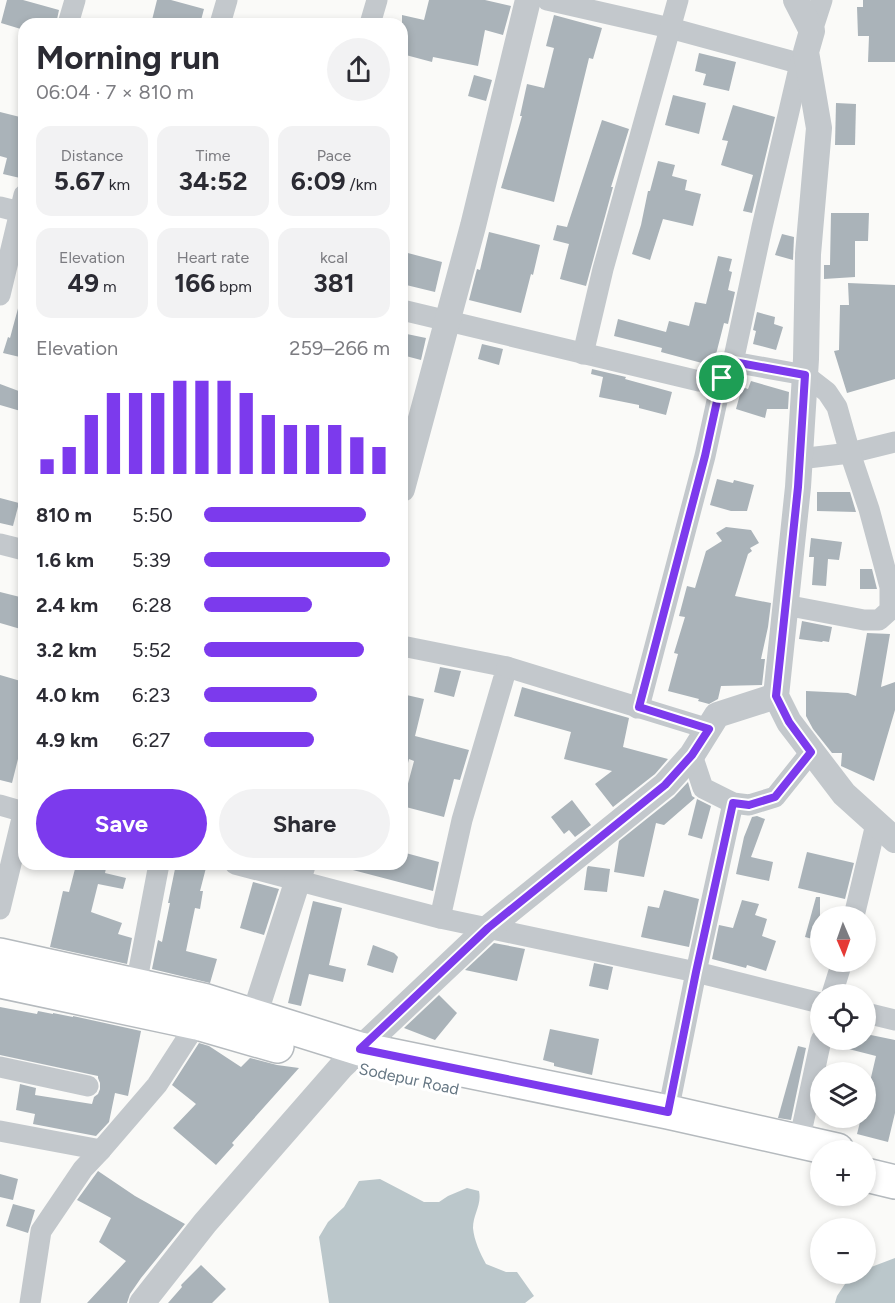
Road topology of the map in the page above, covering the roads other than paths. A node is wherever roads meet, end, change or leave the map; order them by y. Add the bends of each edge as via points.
1 (75, 0) edge
2 (227, 0) edge
3 (377, 0) edge
4 (528, 0) edge
5 (547, 0) edge
6 (678, 0) edge
7 (796, 0) edge
8 (822, 0) edge
9 (70, 18) edge
10 (222, 18) edge
11 (372, 18) edge
12 (670, 28) junction
13 (812, 30) junction
14 (805, 65) junction
15 (17, 207) edge
16 (0, 295) edge
17 (408, 312) edge
18 (447, 322) junction
19 (583, 354) junction
20 (728, 370) junction
21 (805, 375) junction
22 (895, 442) edge
23 (850, 453) junction
24 (800, 459) junction
25 (408, 467) edge
26 (0, 543) edge
27 (18, 548) edge
28 (785, 605) junction
29 (408, 647) edge
30 (507, 667) junction
31 (776, 696) junction
32 (638, 707) junction
33 (709, 729) junction
34 (811, 752) junction
35 (692, 755) junction
36 (733, 803) junction
37 (0, 805) edge
38 (18, 810) edge
39 (886, 832) edge
40 (18, 836) edge
41 (158, 870) edge
42 (279, 870) edge
43 (300, 873) edge
44 (858, 906) edge
45 (0, 909) edge
46 (440, 918) junction
47 (488, 928) junction
48 (0, 955) edge
49 (696, 972) junction
50 (0, 981) edge
51 (136, 985) junction
52 (810, 1000) edge
53 (876, 1015) edge
54 (254, 1016) junction
55 (895, 1020) edge
56 (197, 1023) junction
57 (820, 1050) edge
58 (351, 1057) junction
59 (0, 1067) edge
60 (88, 1086) dead end
61 (668, 1112) junction
62 (0, 1131) edge
63 (811, 1140) edge
64 (101, 1150) junction
65 (810, 1153) edge
66 (876, 1159) edge
67 (895, 1164) edge
68 (876, 1177) edge
69 (895, 1182) edge
70 (30, 1303) edge
71 (142, 1303) edge

1 - 9 street
2 - 10 street
3 - 11 street
4 - 18 street
5 - 12 street
6 - 12 street
7 - 13 street
8 - 13 street
12 - 14 street
12 - 19 street
13 - 14 street
14 - 20 street
14 - 21 street via 819,128 808,255
15 - 16 street
17 - 18 street
18 - 19 street
18 - 25 street
19 - 20 street via 699,381
20 - 21 street
20 - 32 street
21 - 23 street via 827,392 837,407
21 - 24 street
22 - 23 street
23 - 24 street
23 - 28 street via 890,587 890,610 879,620 864,620
24 - 28 street
26 - 27 street
28 - 31 street
29 - 30 street
30 - 32 street
30 - 46 street via 462,820
31 - 33 street via 717,715
31 - 34 street
32 - 33 street
33 - 35 street
34 - 36 street via 775,797 749,805
34 - 39 street via 844,794
35 - 36 street via 703,788
35 - 47 street via 665,785
36 - 49 street
37 - 38 street
39 - 44 street
40 - 45 street
41 - 51 street
42 - 43 street
43 - 46 street
43 - 54 street
46 - 47 street
47 - 49 street
47 - 58 street
48 - 51 main road
49 - 52 street
49 - 61 street
50 - 56 main road, Sodepur Road
51 - 54 main road
53 - 55 street
54 - 58 main road
56 - 58 main road, Sodepur Road
56 - 64 street via 157,1085
57 - 63 street
58 - 61 main road
58 - 65 main road, Sodepur Road
58 - 71 street via 206,1223
59 - 60 street
61 - 65 main road
62 - 64 street
64 - 70 street via 83,1169 41,1231
66 - 67 main road
68 - 69 main road

